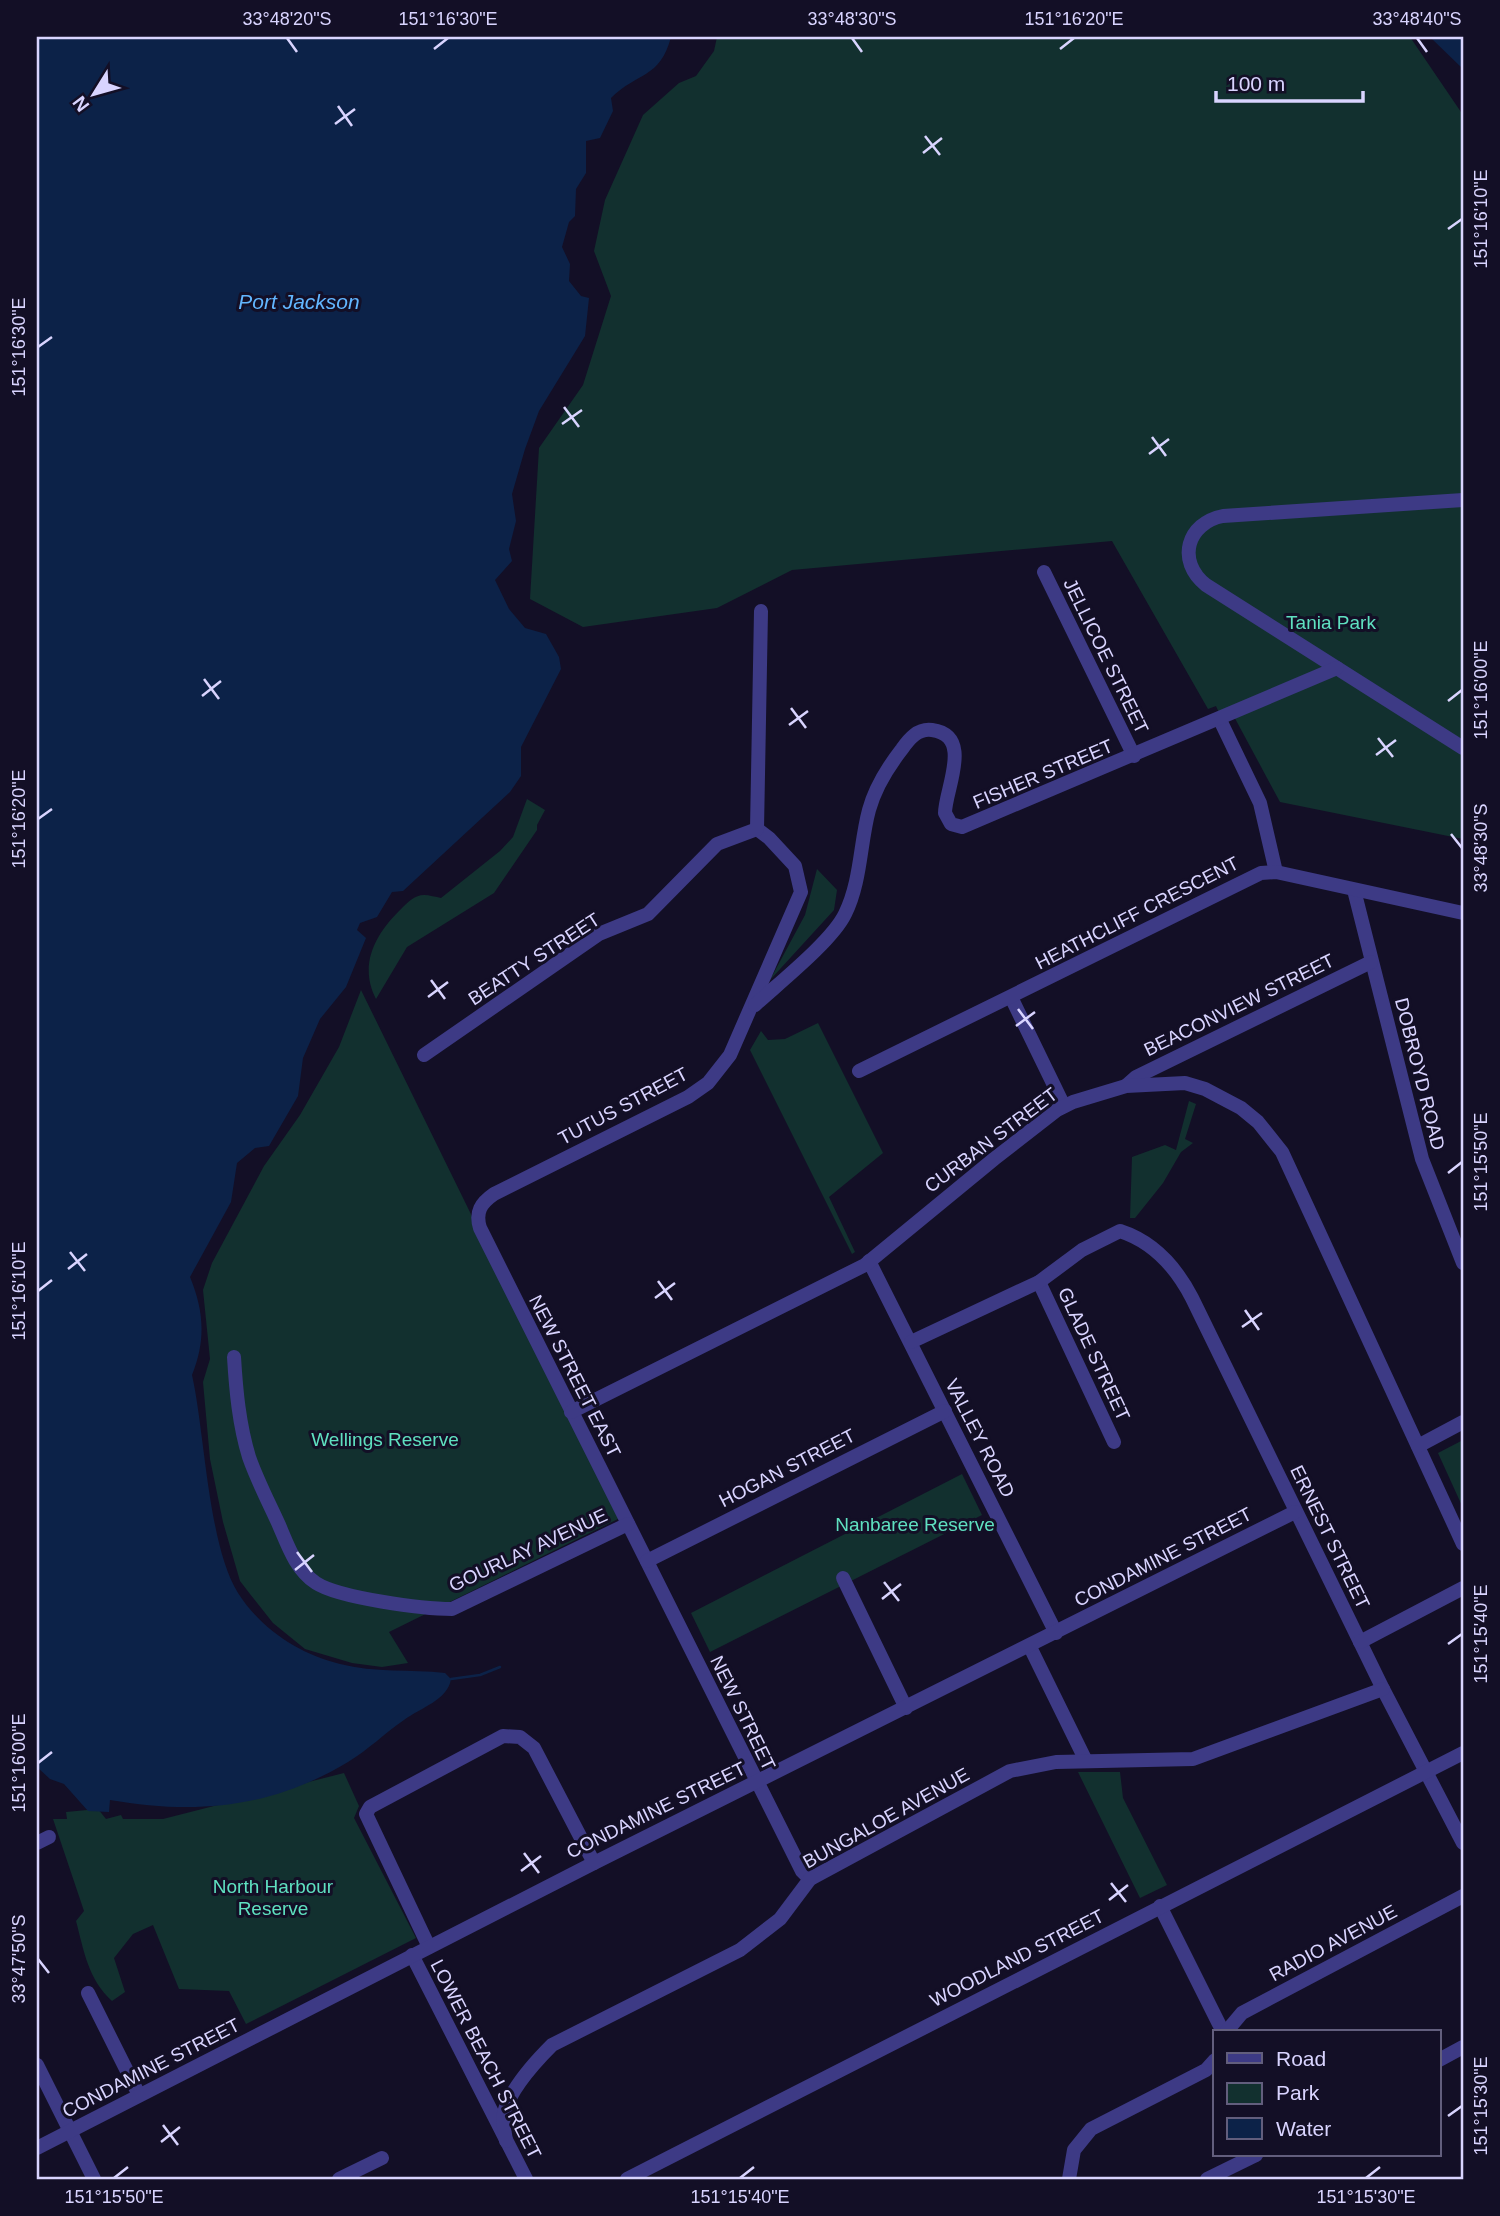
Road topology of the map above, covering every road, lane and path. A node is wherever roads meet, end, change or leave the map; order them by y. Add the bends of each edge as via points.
1 (1463, 500) edge
2 (1044, 572) dead end
3 (761, 611) dead end
4 (1337, 668) junction
5 (1220, 720) junction
6 (1463, 748) edge
7 (1134, 756) junction
8 (757, 829) junction
9 (1276, 872) junction
10 (1354, 890) junction
11 (1456, 911) edge
12 (1371, 961) junction
13 (1011, 997) junction
14 (752, 1009) junction
15 (1184, 1054) junction
16 (424, 1055) dead end
17 (859, 1071) dead end
18 (1185, 1083) junction
19 (1126, 1086) junction
20 (1064, 1106) junction
21 (481, 1206) joint
22 (869, 1261) junction
23 (1463, 1263) edge
24 (1039, 1282) junction
25 (911, 1342) junction
26 (234, 1357) dead end
27 (944, 1410) junction
28 (571, 1412) junction
29 (1463, 1422) edge
30 (1114, 1442) dead end
31 (1418, 1446) junction
32 (1295, 1512) junction
33 (628, 1524) junction
34 (1463, 1544) edge
35 (647, 1561) junction
36 (843, 1578) dead end
37 (1463, 1588) edge
38 (1056, 1633) junction
39 (1360, 1642) junction
40 (1030, 1647) junction
41 (1383, 1689) junction
42 (906, 1708) junction
43 (1463, 1753) edge
44 (1086, 1761) junction
45 (1427, 1772) junction
46 (756, 1782) junction
47 (1463, 1843) edge
48 (594, 1863) junction
49 (810, 1880) junction
50 (1463, 1896) edge
51 (1160, 1906) junction
52 (429, 1947) junction
53 (412, 1955) junction
54 (88, 1993) dead end
55 (1224, 2030) edge
56 (1227, 2030) edge
57 (1463, 2047) edge
58 (1440, 2059) edge
59 (1213, 2062) edge
60 (37, 2065) edge
61 (139, 2095) junction
62 (69, 2131) junction
63 (506, 2141) junction
64 (37, 2148) edge
65 (1254, 2156) edge
66 (382, 2158) dead end
67 (94, 2179) edge
68 (340, 2179) edge
69 (526, 2179) edge
70 (627, 2179) edge
71 (1069, 2179) edge
72 (1207, 2179) edge

1 - 4 street via 1223,516 1196,530 1188,559 1200,579
2 - 7 street, JELLICOE STREET
3 - 8 street
4 - 5 street, FISHER STREET
4 - 6 street
5 - 7 street, FISHER STREET
5 - 9 street via 1260,803
7 - 14 street, FISHER STREET via 958,828 945,813 954,747 934,730 911,737 874,793 846,914
8 - 14 street via 795,866 801,892
8 - 16 street, BEATTY STREET via 718,844 648,914 599,934
9 - 10 street, HEATHCLIFF CRESCENT
9 - 13 street, HEATHCLIFF CRESCENT via 1252,876
10 - 11 street, HEATHCLIFF CRESCENT
10 - 12 street, DOBROYD ROAD
12 - 15 street, BEACONVIEW STREET
12 - 23 street, DOBROYD ROAD via 1422,1159
13 - 17 street, HEATHCLIFF CRESCENT
13 - 20 street
14 - 21 street, TUTUS STREET via 723,1066 698,1090 494,1194
15 - 18 street
15 - 19 street, BEACONVIEW STREET
18 - 19 street, CURBAN STREET
18 - 31 street, CURBAN STREET via 1241,1108 1282,1152
19 - 20 street, CURBAN STREET
20 - 22 street, CURBAN STREET
21 - 28 street, NEW STREET EAST via 480,1228
22 - 25 street, VALLEY ROAD
22 - 28 street, CURBAN STREET
24 - 25 street
24 - 30 street, GLADE STREET
24 - 32 street, ERNEST STREET via 1082,1250 1120,1231 1159,1252 1192,1298
25 - 27 street, VALLEY ROAD
26 - 33 street, GOURLAY AVENUE via 248,1455 290,1551 316,1583 357,1596 452,1609
27 - 35 street, HOGAN STREET
27 - 38 street, VALLEY ROAD
28 - 33 street, NEW STREET EAST
29 - 31 street
31 - 34 street, CURBAN STREET
32 - 38 street, CONDAMINE STREET
32 - 39 street, ERNEST STREET
33 - 35 street, NEW STREET EAST
35 - 46 street, NEW STREET
36 - 42 street
37 - 39 street
38 - 40 street, CONDAMINE STREET
39 - 41 street, ERNEST STREET
40 - 42 street, CONDAMINE STREET
40 - 44 street
41 - 44 street, BUNGALOE AVENUE via 1193,1759
41 - 45 street, ERNEST STREET
42 - 46 street, CONDAMINE STREET
43 - 45 street, WOODLAND STREET
44 - 49 street, BUNGALOE AVENUE via 1010,1771
45 - 47 street, ERNEST STREET
45 - 51 street, WOODLAND STREET
46 - 48 street, CONDAMINE STREET
46 - 49 street, NEW STREET
48 - 52 street, CONDAMINE STREET
48 - 52 street, LOWER BEACH STREET via 534,1748 520,1737 503,1736 369,1807 366,1814
49 - 63 street, BUNGALOE AVENUE via 780,1919 750,1944 541,2055 507,2106 503,2121
50 - 56 street, RADIO AVENUE via 1242,2013
51 - 55 street
51 - 70 street, WOODLAND STREET
52 - 53 street, CONDAMINE STREET
53 - 61 street, CONDAMINE STREET
53 - 63 street, LOWER BEACH STREET
54 - 61 street
57 - 58 street
59 - 71 street via 1091,2129 1074,2150
60 - 62 street
61 - 62 street, CONDAMINE STREET
62 - 64 street, CONDAMINE STREET
62 - 67 street
63 - 69 street, LOWER BEACH STREET
65 - 72 street
66 - 68 street

